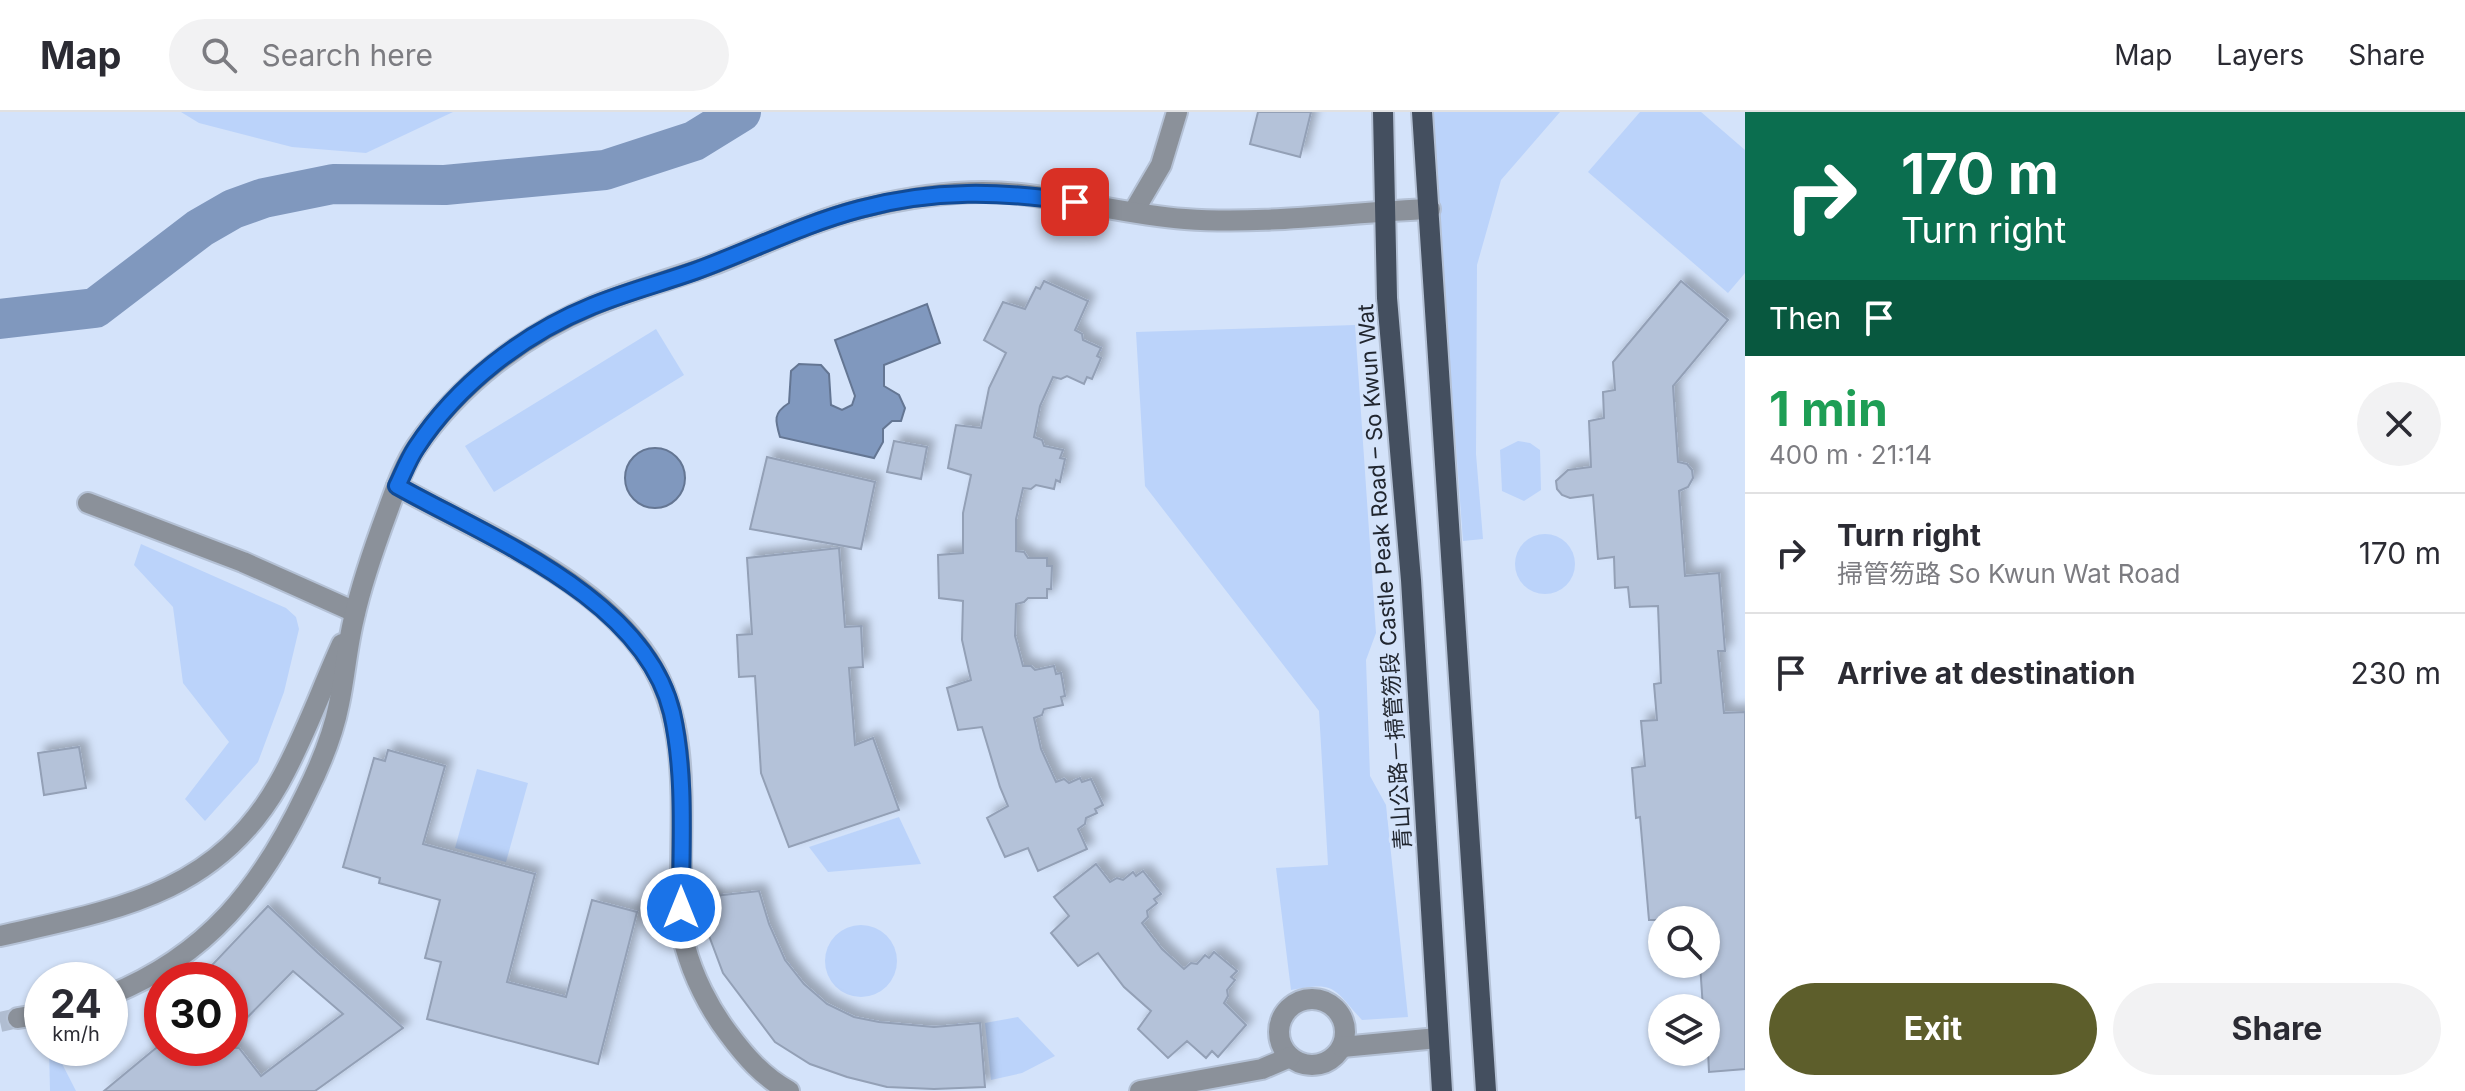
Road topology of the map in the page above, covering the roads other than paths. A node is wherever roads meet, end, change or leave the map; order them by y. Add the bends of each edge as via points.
1 (1177, 112) edge
2 (1383, 112) edge
3 (1422, 112) edge
4 (1430, 209) junction
5 (1134, 211) junction
6 (1384, 211) junction
7 (397, 486) junction
8 (88, 503) dead end
9 (354, 617) junction
10 (0, 936) edge
11 (128, 986) edge
12 (24, 1017) edge
13 (18, 1018) tunnel mouth
14 (1438, 1038) junction
15 (1342, 1047) junction
16 (1290, 1057) junction
17 (789, 1091) edge
18 (1140, 1091) edge
19 (1442, 1091) edge
20 (1486, 1091) edge

1 - 5 street via 1161,165
2 - 6 main road, 青山公路－掃管笏段 Castle Peak Road – So Kwun Wat
3 - 4 main road
4 - 6 street
4 - 20 main road
5 - 6 street via 1184,219 1252,220
5 - 7 street via 1017,193 897,201 861,208 623,294 554,324 470,385 414,450
6 - 14 main road, 青山公路－掃管笏段 Castle Peak Road – So Kwun Wat
7 - 9 street
7 - 17 street via 576,588 614,617 651,663 671,710 680,770 685,945 718,1020 754,1066
8 - 9 street via 243,562
9 - 10 street via 279,783 229,847 173,887 123,906
9 - 11 street via 339,709 322,756 296,815 255,885 196,947
12 - 13 street
14 - 15 street
14 - 19 main road, 青山公路－掃管笏段 Castle Peak Road – So Kwun Wat
15 - 16 street via 1319,1065
15 - 16 street via 1345,1025 1333,1006 1301,1001 1284,1015 1280,1026 1279,1037
16 - 18 street via 1262,1069

